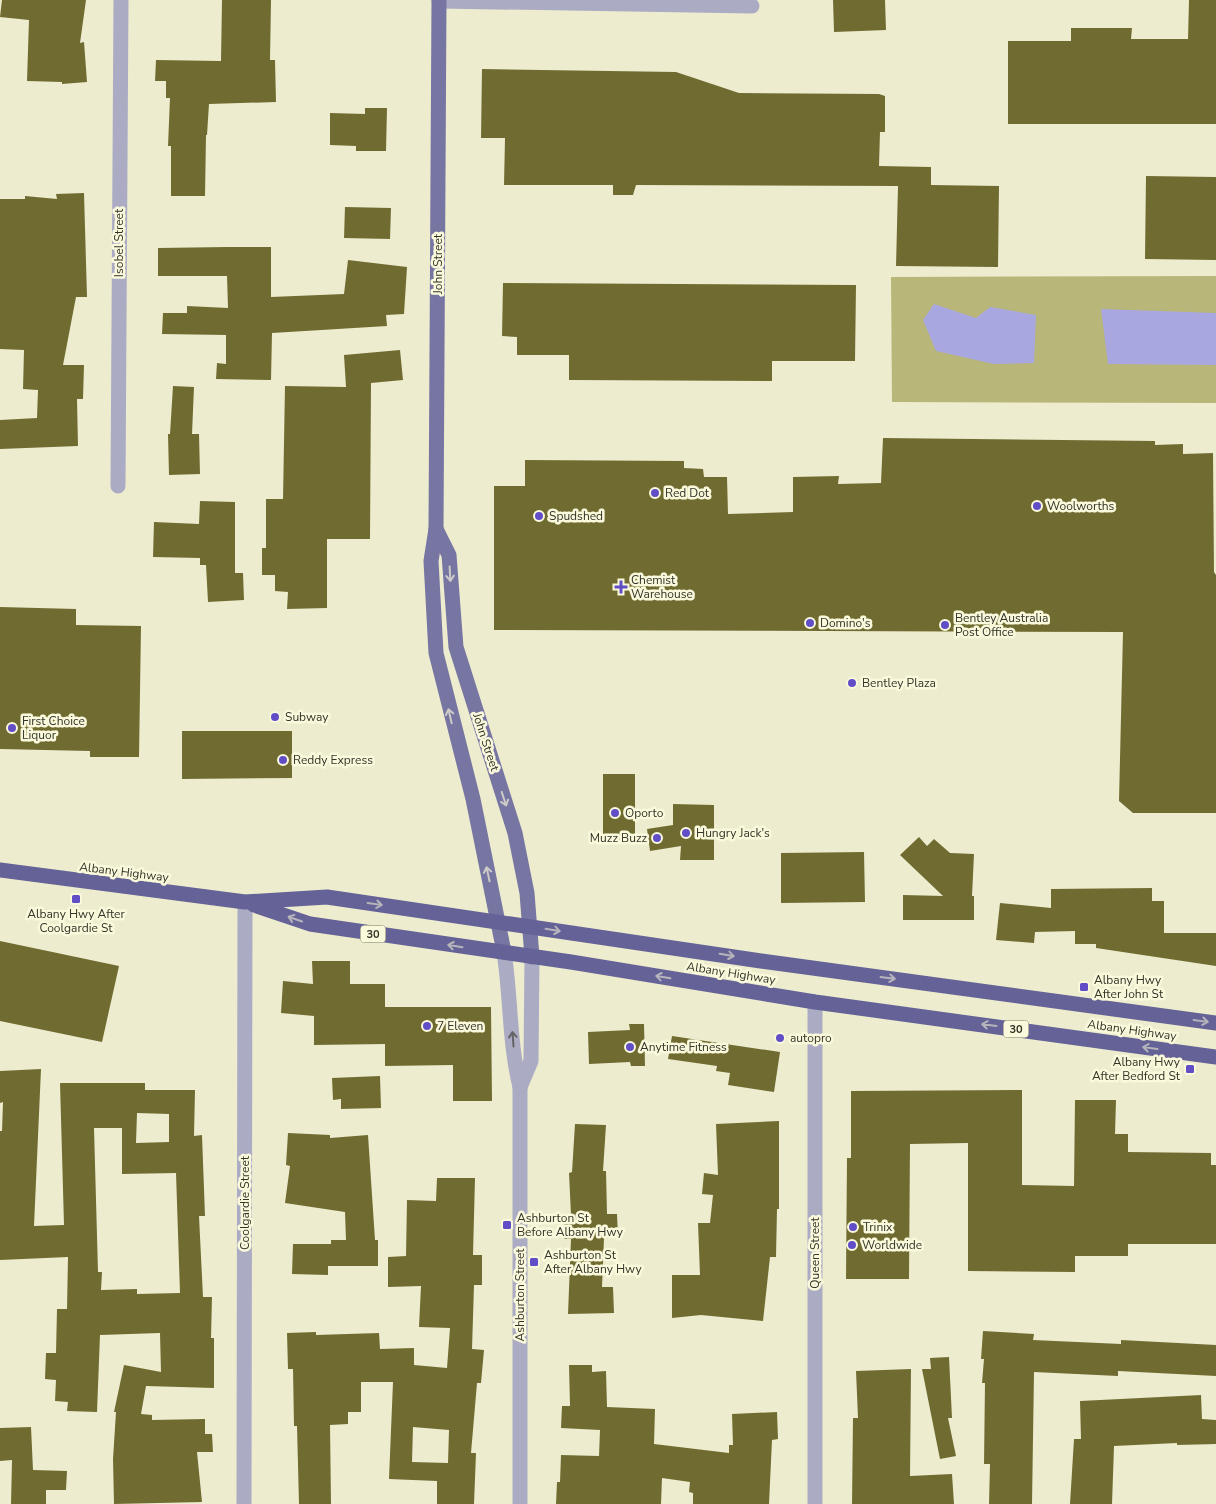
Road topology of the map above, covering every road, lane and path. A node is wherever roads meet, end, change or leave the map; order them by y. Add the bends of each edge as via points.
1 (121, 0) edge
2 (439, 1) edge
3 (752, 6) dead end
4 (118, 486) dead end
5 (436, 528) junction
6 (0, 870) edge
7 (245, 902) junction
8 (498, 921) junction
9 (531, 926) junction
10 (504, 952) junction
11 (532, 957) junction
12 (815, 1002) junction
13 (1216, 1023) edge
14 (1216, 1057) edge
15 (520, 1087) junction
16 (244, 1504) edge
17 (520, 1504) edge
18 (815, 1504) edge

1 - 4 street, Isobel Street
2 - 3 street
2 - 5 main road, John Street
8 -> 5 main road, John Street via 473,800 436,653 431,561
5 -> 9 main road, John Street via 449,555 456,647 515,833
6 - 7 highway, Albany Highway / 30
7 -> 8 highway, Albany Highway / 30 via 327,897
10 -> 7 highway, Albany Highway / 30 via 310,924
7 - 16 street, Coolgardie Street
8 - 9 highway, Albany Highway / 30
8 - 10 main road, John Street
9 - 11 main road, John Street
9 -> 13 highway, Albany Highway / 30
10 - 11 highway, Albany Highway / 30
15 -> 10 street, Ashburton Street via 514,1064
12 -> 11 highway, Albany Highway / 30
11 - 15 street, Ashburton Street via 531,1062
14 -> 12 highway, Albany Highway / 30
12 - 18 street, Queen Street
15 - 17 street, Ashburton Street

